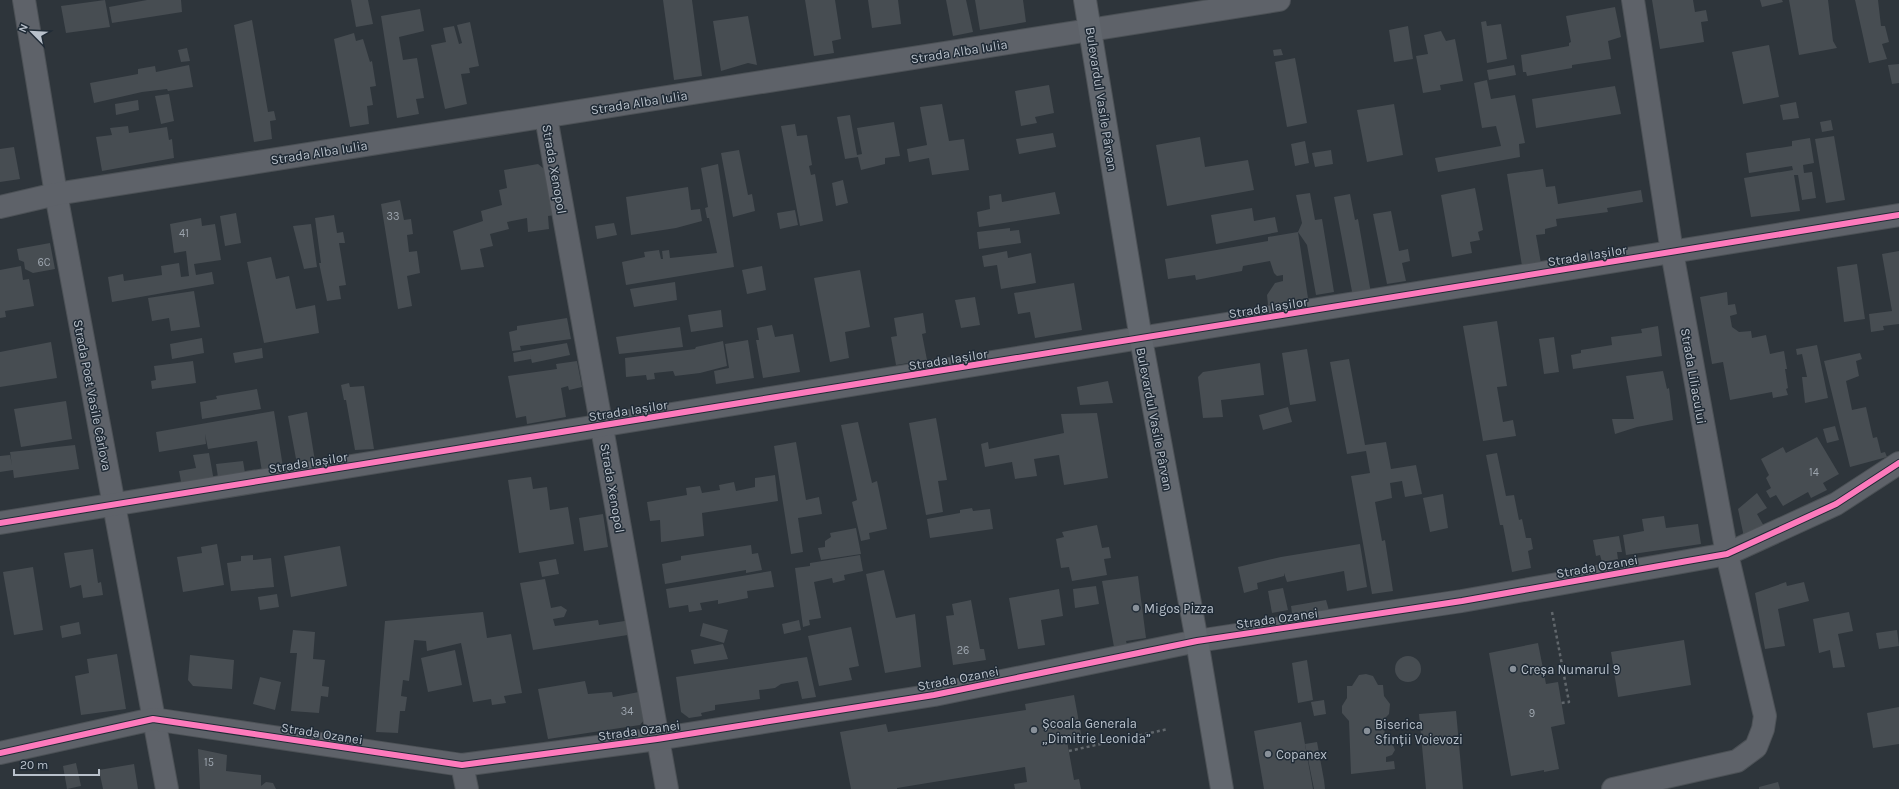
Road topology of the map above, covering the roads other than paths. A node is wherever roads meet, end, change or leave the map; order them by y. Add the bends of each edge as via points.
1 (24, 0) edge
2 (1086, 0) edge
3 (1279, 0) edge
4 (1633, 0) edge
5 (1092, 30) junction
6 (546, 116) junction
7 (56, 194) junction
8 (0, 207) edge
9 (1899, 215) edge
10 (1672, 252) junction
11 (1140, 339) junction
12 (602, 426) junction
13 (1899, 463) edge
14 (114, 504) junction
15 (0, 523) edge
16 (1727, 554) junction
17 (1197, 641) junction
18 (154, 719) junction
19 (657, 739) junction
20 (0, 753) edge
21 (462, 765) junction
22 (167, 789) edge
23 (468, 789) edge
24 (667, 789) edge
25 (1222, 789) edge
26 (1613, 789) edge

1 - 7 street, Strada Poet Vasile Cârlova
2 - 5 street, Bulevardul Vasile Pârvan
3 - 5 street, Strada Alba Iulia
4 - 10 street, Strada Liliacului
5 - 6 street, Strada Alba Iulia
5 - 11 street, Bulevardul Vasile Pârvan
6 - 7 street, Strada Alba Iulia
6 - 12 street, Strada Xenopol
7 - 8 street, Strada Alba Iulia
7 - 14 street, Strada Poet Vasile Cârlova
9 - 10 street, Strada Iașilor
10 - 11 street, Strada Iașilor
10 - 16 street, Strada Liliacului
11 - 12 street, Strada Iașilor
11 - 17 street, Bulevardul Vasile Pârvan
12 - 14 street, Strada Iașilor
12 - 19 street, Strada Xenopol
13 - 16 street, Strada Ozanei via 1836,504
14 - 15 street, Strada Iașilor
14 - 18 street, Strada Poet Vasile Cârlova
16 - 17 street, Strada Ozanei via 1462,601
16 - 26 street, Strada Liliacului via 1765,716 1756,747 1737,761
17 - 19 street, Strada Ozanei via 934,695
17 - 25 street, Bulevardul Vasile Pârvan
18 - 20 street, Strada Ozanei
18 - 21 street, Strada Ozanei
18 - 22 street, Strada Poet Vasile Cârlova
19 - 21 street, Strada Ozanei
19 - 24 street, Strada Xenopol
21 - 23 street

